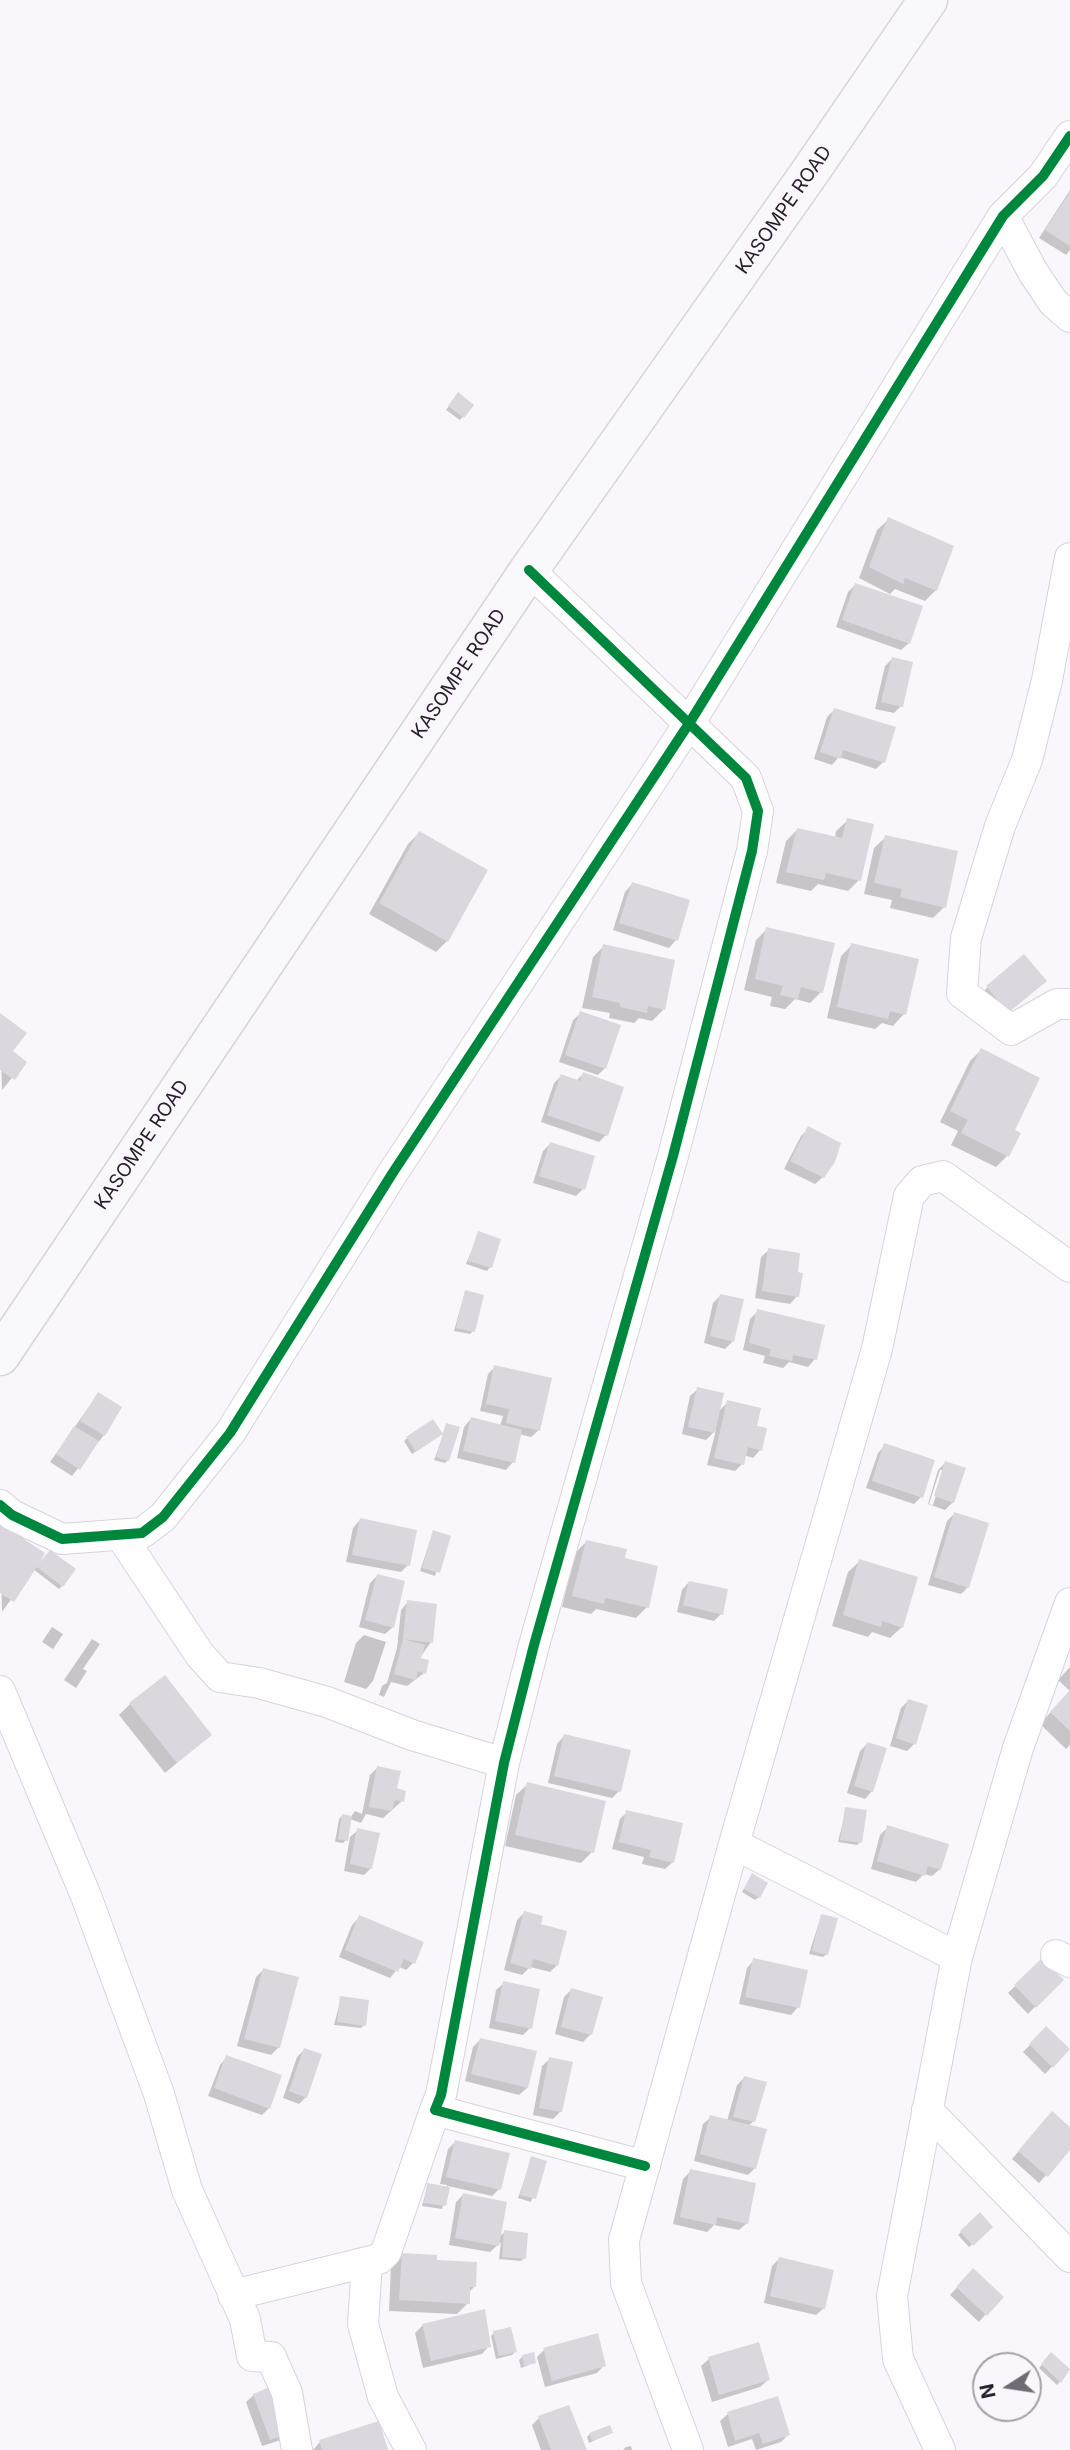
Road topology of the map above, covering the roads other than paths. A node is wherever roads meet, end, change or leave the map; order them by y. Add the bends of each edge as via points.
1 (928, 0) edge
2 (1070, 136) edge
3 (1003, 216) junction
4 (1070, 317) edge
5 (1070, 558) edge
6 (529, 570) junction
7 (690, 722) junction
8 (1070, 1004) edge
9 (1070, 1267) edge
10 (0, 1356) edge
11 (0, 1505) edge
12 (121, 1536) junction
13 (1070, 1602) edge
14 (0, 1691) edge
15 (504, 1763) junction
16 (734, 1844) junction
17 (957, 1957) junction
18 (436, 2110) junction
19 (928, 2110) junction
20 (645, 2166) junction
21 (1070, 2257) edge
22 (367, 2262) junction
23 (233, 2295) junction
24 (297, 2450) edge
25 (411, 2450) edge
26 (688, 2450) edge
27 (940, 2450) edge

1 - 6 street, KASOMPE ROAD
2 - 3 street via 1043,176
3 - 4 street via 1033,272
3 - 7 street
5 - 8 street via 1027,760 1000,826 966,938 962,993 1011,1030 1057,1004
6 - 7 street
6 - 10 street, KASOMPE ROAD
7 - 12 street via 392,1174 230,1433 163,1517 142,1533
7 - 15 street via 746,778 758,811 752,851 673,1156
9 - 16 street via 943,1176 922,1181 909,1196 877,1349
11 - 12 street via 62,1539
12 - 15 street via 200,1655 220,1677 327,1702 412,1735
13 - 17 street via 1018,1748
14 - 23 street via 86,1896 159,2094 187,2190
15 - 18 street
16 - 17 street
16 - 20 street
17 - 19 street
18 - 20 street
18 - 22 street via 386,2252
19 - 21 street
19 - 27 street via 892,2295 898,2359
20 - 26 street via 624,2240 626,2283
22 - 23 street
22 - 25 street via 363,2324 383,2397
23 - 24 street via 245,2319 252,2356 271,2357 287,2392

